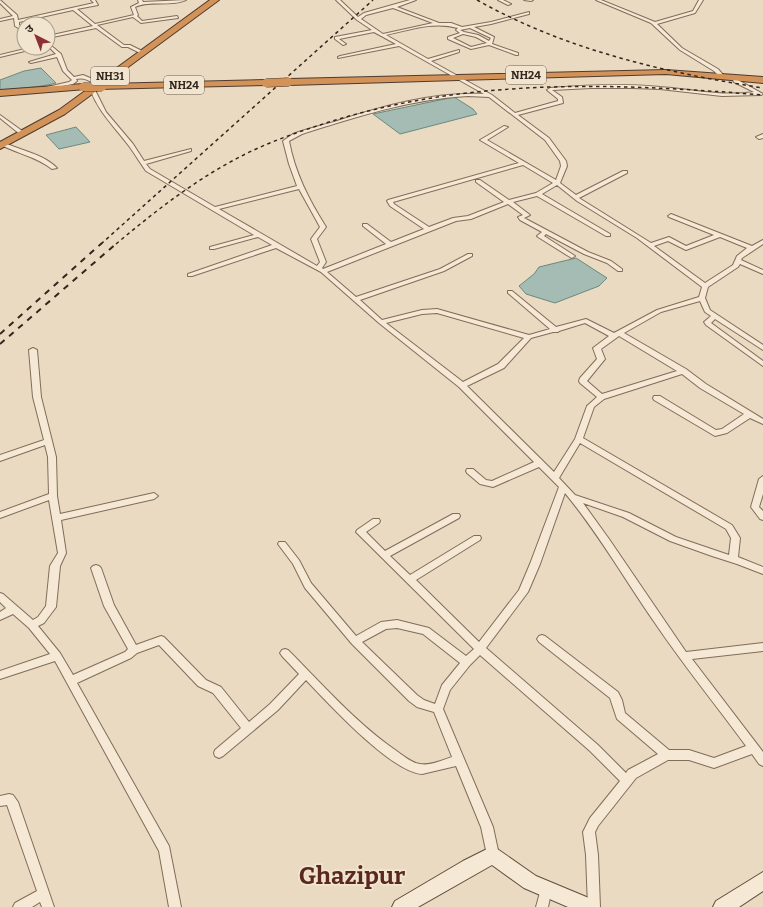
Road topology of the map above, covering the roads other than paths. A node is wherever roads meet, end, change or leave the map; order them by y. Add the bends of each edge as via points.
1 (93, 0) edge
2 (184, 0) edge
3 (215, 0) edge
4 (338, 0) edge
5 (414, 0) edge
6 (500, 0) edge
7 (526, 0) edge
8 (531, 0) edge
9 (598, 0) edge
10 (701, 0) edge
11 (140, 1) edge
12 (0, 2) edge
13 (509, 4) dead end
14 (393, 7) junction
15 (74, 9) junction
16 (528, 13) dead end
17 (29, 16) edge
18 (134, 16) junction
19 (177, 17) dead end
20 (16, 18) joint
21 (358, 19) junction
22 (0, 20) edge
23 (439, 24) junction
24 (654, 24) junction
25 (95, 26) junction
26 (471, 26) junction
27 (461, 28) junction
28 (375, 31) junction
29 (463, 33) junction
30 (56, 35) edge
31 (382, 35) junction
32 (490, 43) junction
33 (344, 44) dead end
34 (399, 45) junction
35 (457, 51) dead end
36 (0, 52) edge
37 (16, 52) edge
38 (56, 52) edge
39 (142, 53) junction
40 (516, 54) dead end
41 (5, 55) junction
42 (59, 55) junction
43 (0, 56) edge
44 (340, 58) dead end
45 (427, 61) junction
46 (31, 62) dead end
47 (454, 76) junction
48 (723, 77) junction
49 (74, 78) junction
50 (734, 78) junction
51 (763, 80) edge
52 (101, 85) junction
53 (42, 90) junction
54 (92, 90) junction
55 (0, 93) edge
56 (761, 95) edge
57 (490, 96) junction
58 (516, 114) junction
59 (0, 116) edge
60 (506, 127) dead end
61 (23, 134) junction
62 (1, 145) edge
63 (189, 150) dead end
64 (142, 163) junction
65 (522, 164) junction
66 (54, 168) dead end
67 (625, 172) dead end
68 (478, 181) dead end
69 (557, 183) junction
70 (301, 187) junction
71 (538, 194) junction
72 (576, 197) junction
73 (509, 202) junction
74 (213, 209) junction
75 (671, 216) dead end
76 (365, 225) dead end
77 (429, 230) junction
78 (545, 232) junction
79 (258, 235) junction
80 (608, 235) dead end
81 (720, 235) junction
82 (763, 242) edge
83 (391, 245) junction
84 (650, 245) junction
85 (276, 246) junction
86 (212, 248) dead end
87 (752, 248) junction
88 (470, 255) dead end
89 (572, 256) dead end
90 (738, 261) junction
91 (321, 270) junction
92 (620, 270) dead end
93 (763, 272) edge
94 (190, 275) dead end
95 (705, 286) junction
96 (510, 292) dead end
97 (702, 298) junction
98 (355, 299) junction
99 (714, 317) junction
100 (381, 322) junction
101 (556, 331) junction
102 (616, 334) junction
103 (529, 337) junction
104 (763, 348) edge
105 (33, 350) dead end
106 (763, 364) edge
107 (683, 371) junction
108 (462, 385) junction
109 (601, 397) junction
110 (657, 398) dead end
111 (750, 414) junction
112 (763, 422) edge
113 (579, 440) junction
114 (48, 441) junction
115 (0, 458) edge
116 (540, 462) junction
117 (470, 471) dead end
118 (555, 478) junction
119 (763, 479) edge
120 (563, 486) junction
121 (53, 496) junction
122 (154, 496) dead end
123 (573, 497) junction
124 (0, 515) edge
125 (456, 516) dead end
126 (763, 517) edge
127 (58, 518) junction
128 (376, 521) dead end
129 (477, 538) dead end
130 (282, 544) dead end
131 (385, 555) junction
132 (733, 559) junction
133 (96, 568) dead end
134 (763, 571) edge
135 (409, 580) junction
136 (0, 597) edge
137 (13, 609) junction
138 (0, 616) edge
139 (32, 625) junction
140 (542, 639) dead end
141 (355, 641) junction
142 (763, 647) edge
143 (480, 649) junction
144 (134, 650) junction
145 (285, 653) dead end
146 (57, 656) junction
147 (684, 656) junction
148 (466, 662) junction
149 (306, 673) junction
150 (0, 675) edge
151 (71, 681) junction
152 (438, 709) junction
153 (248, 729) junction
154 (754, 748) junction
155 (219, 752) dead end
156 (667, 755) junction
157 (459, 760) junction
158 (763, 761) edge
159 (626, 780) junction
160 (0, 800) edge
161 (493, 855) junction
162 (763, 881) edge
163 (546, 889) junction
164 (44, 894) junction
165 (19, 907) edge
166 (48, 907) edge
167 (175, 907) edge
168 (401, 907) edge
169 (542, 907) edge
170 (589, 907) edge
171 (722, 907) edge

1 - 15 street via 96,4
2 - 11 street via 157,3
3 - 39 highway, NH31
4 - 21 street
5 - 14 street
6 - 13 street
7 - 8 street
9 - 24 street
10 - 24 street via 694,12
11 - 18 street via 134,5
12 - 20 street
14 - 21 street via 365,14
14 - 23 street
15 - 17 street
15 - 25 street
16 - 26 street
18 - 19 street via 141,22
18 - 25 street
20 - 22 street
21 - 28 street
23 - 27 street
23 - 31 street
24 - 48 street via 681,49
25 - 30 street via 71,34
25 - 39 street via 123,46 129,46
26 - 27 street
26 - 32 street via 493,38
27 - 29 street via 458,30
28 - 31 street
28 - 33 street via 336,38
29 - 32 street via 477,36
29 - 32 street via 449,38 471,48
31 - 34 street
32 - 40 street
34 - 44 street
34 - 45 street
35 - 45 street
36 - 41 street
37 - 41 street
38 - 42 street
39 - 52 highway, NH31
41 - 43 street
42 - 46 street
42 - 49 street via 65,71
45 - 47 street
47 - 48 highway, NH24 via 666,72
47 - 52 highway, NH24, bridge
47 - 57 street
48 - 50 highway, NH24
49 - 52 street via 82,76
49 - 53 street via 71,83
50 - 51 highway, NH24
50 - 56 street
52 - 53 highway, NH24, bridge
52 - 54 highway, NH31
53 - 55 highway, NH24
54 - 61 highway, NH31 via 54,118
54 - 64 street via 105,116 131,145
56 - 58 street via 742,96 661,88 550,89 561,102
57 - 58 street
57 - 70 street via 458,94 400,105 291,138 286,141 292,168
58 - 69 street via 558,151 564,166
59 - 61 street
60 - 65 street via 483,140
61 - 62 highway, NH31
62 - 66 street via 20,153 41,157
63 - 64 street
64 - 74 street via 152,173
65 - 69 street
65 - 77 street via 390,201 392,205
67 - 72 street
68 - 73 street
69 - 71 street
69 - 72 street
70 - 74 street
70 - 91 street via 308,204 323,227 314,239 323,262
71 - 73 street
71 - 80 street
72 - 84 street
73 - 77 street
73 - 78 street via 527,215 522,219
74 - 79 street
75 - 81 street
76 - 83 street
77 - 83 street
78 - 89 street via 540,236
78 - 92 street via 609,262
79 - 85 street
79 - 86 street
81 - 84 street via 686,248 669,239
81 - 87 street
82 - 87 street
83 - 91 street
84 - 95 street
85 - 91 street
85 - 94 street
87 - 90 street via 739,257
88 - 98 street via 442,270
90 - 93 street
90 - 95 street via 736,266
91 - 98 street
95 - 97 street
96 - 101 street
97 - 99 street via 707,311
97 - 102 street via 659,311
98 - 100 street
99 - 104 street
99 - 106 street via 707,322 708,324
100 - 103 street via 422,312 437,312
100 - 108 street
101 - 102 street via 586,321
101 - 103 street
102 - 107 street
102 - 109 street via 597,348 601,359 583,381
103 - 108 street via 501,366
105 - 114 street via 37,397
107 - 109 street
107 - 111 street
108 - 116 street
109 - 113 street via 591,406
110 - 111 street via 716,433 724,432
111 - 112 street
113 - 118 street
113 - 132 street via 729,527 735,533 736,540
114 - 115 street
114 - 121 street via 52,458
116 - 117 street via 493,484 483,482
116 - 118 street
118 - 120 street
119 - 126 street via 755,507
120 - 123 street
120 - 143 street via 523,592
121 - 124 street
121 - 127 street
122 - 127 street
123 - 132 street via 626,515 673,539
123 - 147 street
125 - 131 street
127 - 139 street via 62,553 55,566 51,607 41,620
128 - 131 street via 360,532
129 - 135 street
130 - 141 street via 296,562 308,585
131 - 135 street
132 - 134 street
133 - 144 street via 108,606
135 - 143 street
136 - 137 street
137 - 138 street
137 - 139 street
139 - 146 street
140 - 156 street via 614,695 621,716
141 - 148 street via 384,625 397,624 426,631
141 - 152 street via 421,704
142 - 147 street
143 - 148 street
143 - 159 street via 594,748
144 - 151 street
144 - 153 street via 158,640 163,641 202,682 217,690
145 - 149 street
146 - 150 street
146 - 151 street
147 - 154 street
148 - 152 street via 446,688
149 - 153 street via 274,707
149 - 157 street via 365,731 404,763 420,769
151 - 167 street via 163,846
152 - 157 street
153 - 155 street
154 - 156 street via 714,763 689,755
154 - 158 street
156 - 159 street via 646,765
157 - 161 street via 487,827
159 - 170 street via 594,822 590,832 592,855
160 - 164 street via 9,799 12,802
161 - 163 street via 530,882
161 - 168 street
162 - 171 street
163 - 169 street
163 - 170 street
164 - 165 street
164 - 166 street

